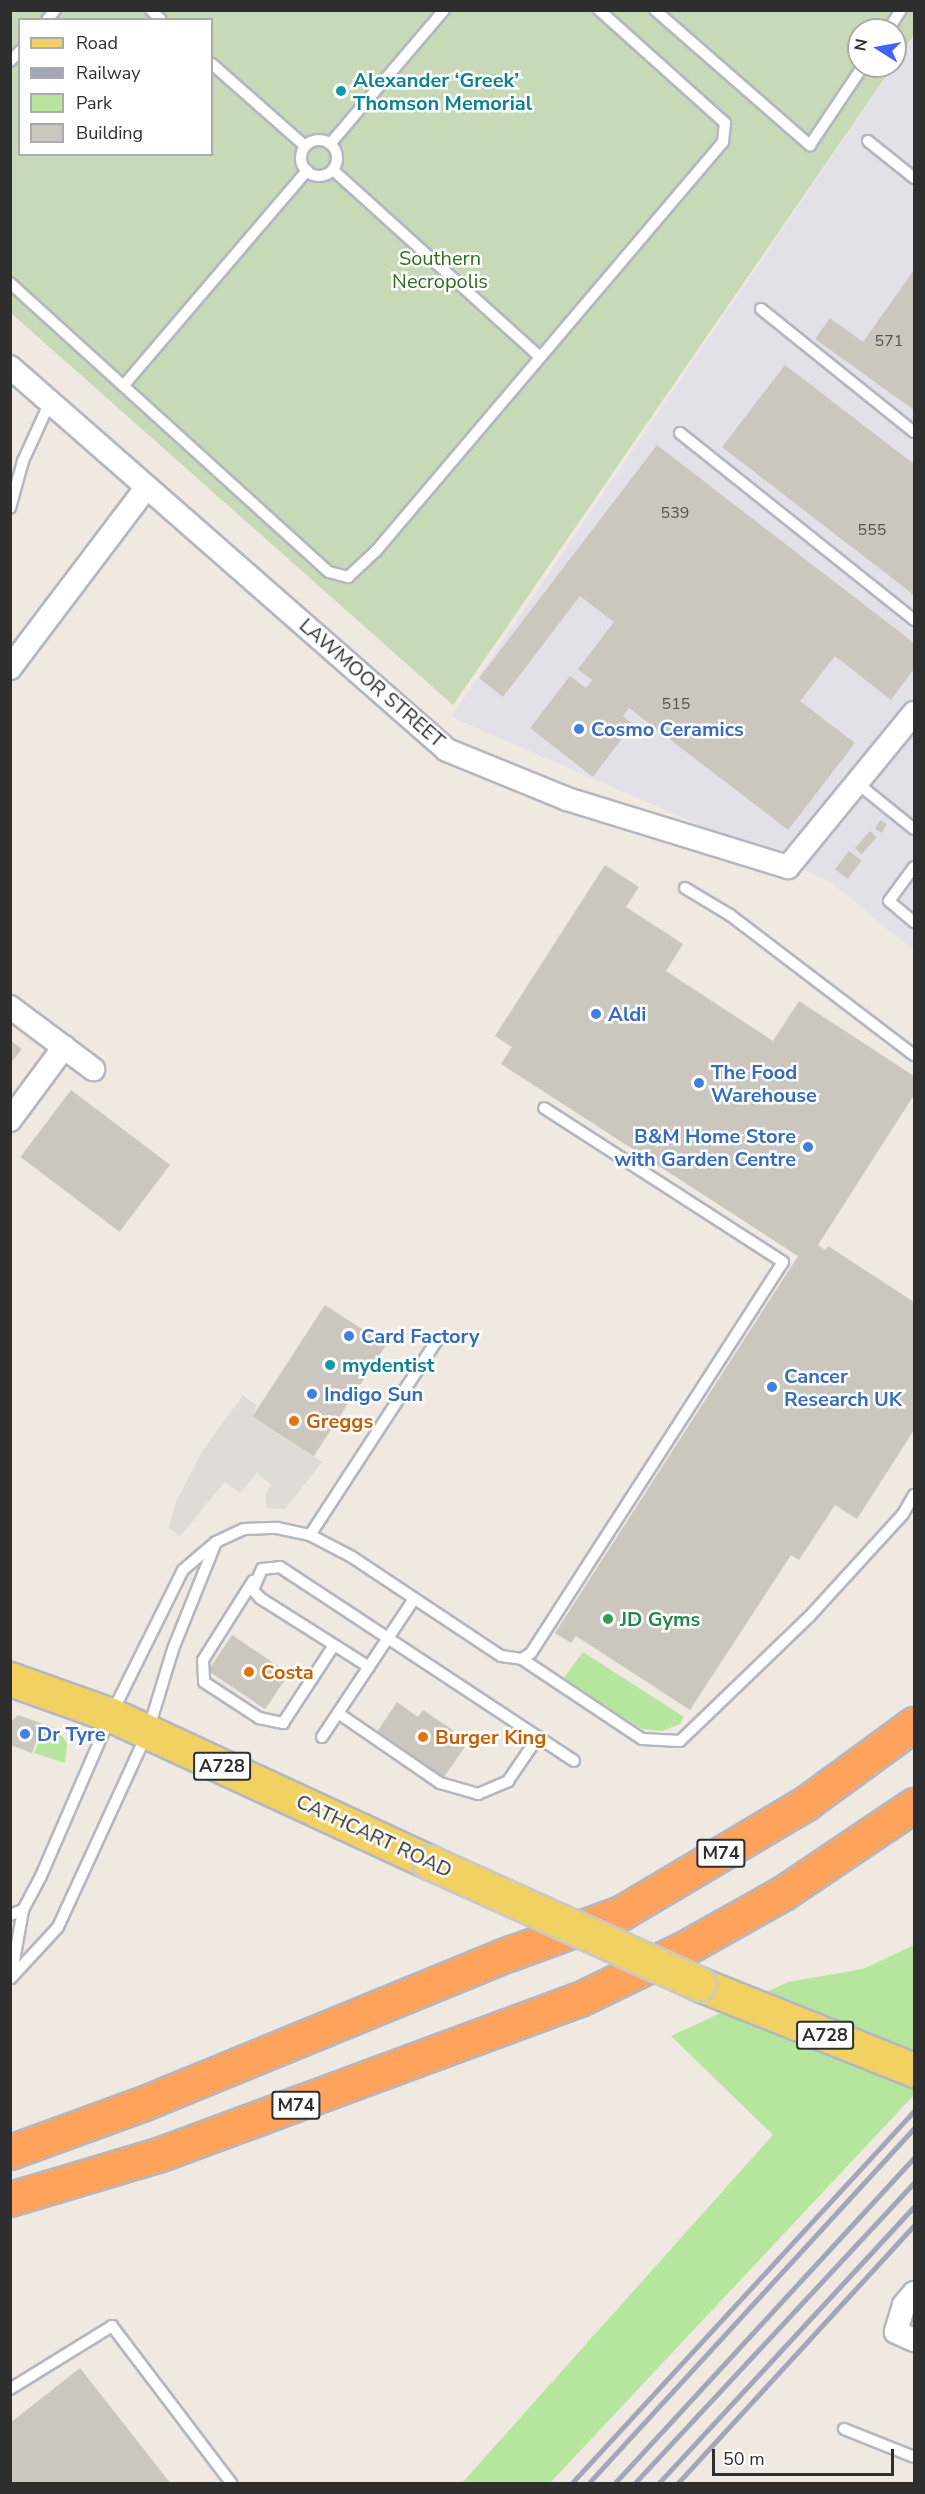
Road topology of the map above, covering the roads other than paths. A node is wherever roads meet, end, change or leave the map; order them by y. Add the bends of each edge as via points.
1 (444, 10) edge
2 (599, 10) edge
3 (655, 10) edge
4 (213, 65) edge
5 (856, 78) edge
6 (868, 141) dead end
7 (330, 144) junction
8 (305, 146) junction
9 (333, 170) junction
10 (307, 171) junction
11 (915, 178) edge
12 (10, 283) edge
13 (761, 309) dead end
14 (540, 357) junction
15 (10, 368) edge
16 (124, 385) junction
17 (50, 402) junction
18 (915, 432) edge
19 (680, 433) dead end
20 (147, 487) junction
21 (10, 508) edge
22 (915, 620) edge
23 (10, 668) edge
24 (915, 713) edge
25 (857, 783) junction
26 (915, 829) edge
27 (915, 867) edge
28 (685, 888) dead end
29 (915, 922) edge
30 (10, 1007) edge
31 (64, 1047) junction
32 (915, 1056) edge
33 (93, 1069) dead end
34 (544, 1108) dead end
35 (10, 1120) edge
36 (438, 1339) dead end
37 (915, 1495) edge
38 (310, 1535) junction
39 (216, 1542) junction
40 (255, 1578) junction
41 (414, 1599) junction
42 (388, 1638) junction
43 (334, 1645) junction
44 (522, 1659) junction
45 (369, 1667) junction
46 (11, 1680) edge
47 (338, 1713) junction
48 (111, 1714) junction
49 (915, 1724) edge
50 (148, 1731) junction
51 (322, 1737) dead end
52 (538, 1737) junction
53 (574, 1761) dead end
54 (915, 1805) edge
55 (23, 1910) junction
56 (10, 1915) edge
57 (11, 1978) edge
58 (915, 2070) edge
59 (10, 2152) edge
60 (10, 2199) edge
61 (915, 2294) edge
62 (905, 2336) edge
63 (10, 2389) edge
64 (844, 2428) dead end
65 (915, 2457) edge
66 (232, 2484) edge

1 - 7 lane
2 - 14 lane via 725,123 726,133 718,152
3 - 5 lane via 810,145
4 - 8 lane
6 - 11 lane
7 - 8 lane via 315,140
7 - 9 lane via 336,154
8 - 10 lane via 301,158
9 - 10 lane via 318,175
9 - 14 lane
10 - 16 lane
12 - 16 lane
13 - 18 lane
14 - 16 lane via 357,572 340,578
15 - 17 street, LAWMOOR STREET
17 - 20 street, LAWMOOR STREET
17 - 21 lane via 23,461
19 - 22 lane
20 - 23 street
20 - 25 street, LAWMOOR STREET via 447,750 567,799 788,867
24 - 25 street, LAWMOOR STREET
25 - 26 lane
27 - 29 lane via 889,901
28 - 32 lane via 729,915
30 - 31 street
31 - 33 street
31 - 35 street
34 - 44 lane via 783,1262 531,1653
36 - 38 lane
37 - 44 lane via 903,1514 809,1617 680,1741 642,1739
38 - 39 lane via 277,1528 244,1529
38 - 41 lane via 352,1557
39 - 48 lane via 183,1570
39 - 50 lane via 173,1649
40 - 42 lane via 262,1569 280,1567
40 - 43 lane via 253,1590 261,1598
40 - 43 lane via 203,1660 204,1682 259,1718 283,1723
41 - 42 lane
41 - 44 lane via 501,1656
42 - 45 lane
42 - 52 lane
43 - 45 lane
45 - 47 lane
46 - 48 main road, CATHCART ROAD / A728
47 - 51 lane
47 - 52 lane via 440,1783 478,1794 508,1781
48 - 50 main road, CATHCART ROAD / A728
48 - 55 lane
49 - 59 highway, M74 via 806,1803 621,1913 501,1957 142,2104
50 - 57 lane via 58,1927
50 - 58 main road, CATHCART ROAD / A728, bridge via 736,2001
52 - 53 lane
54 - 60 highway, M74 via 783,1893 687,1947 578,2000 158,2155
55 - 56 lane
55 - 57 lane
61 - 62 street via 904,2305
63 - 66 lane via 112,2326
64 - 65 lane

